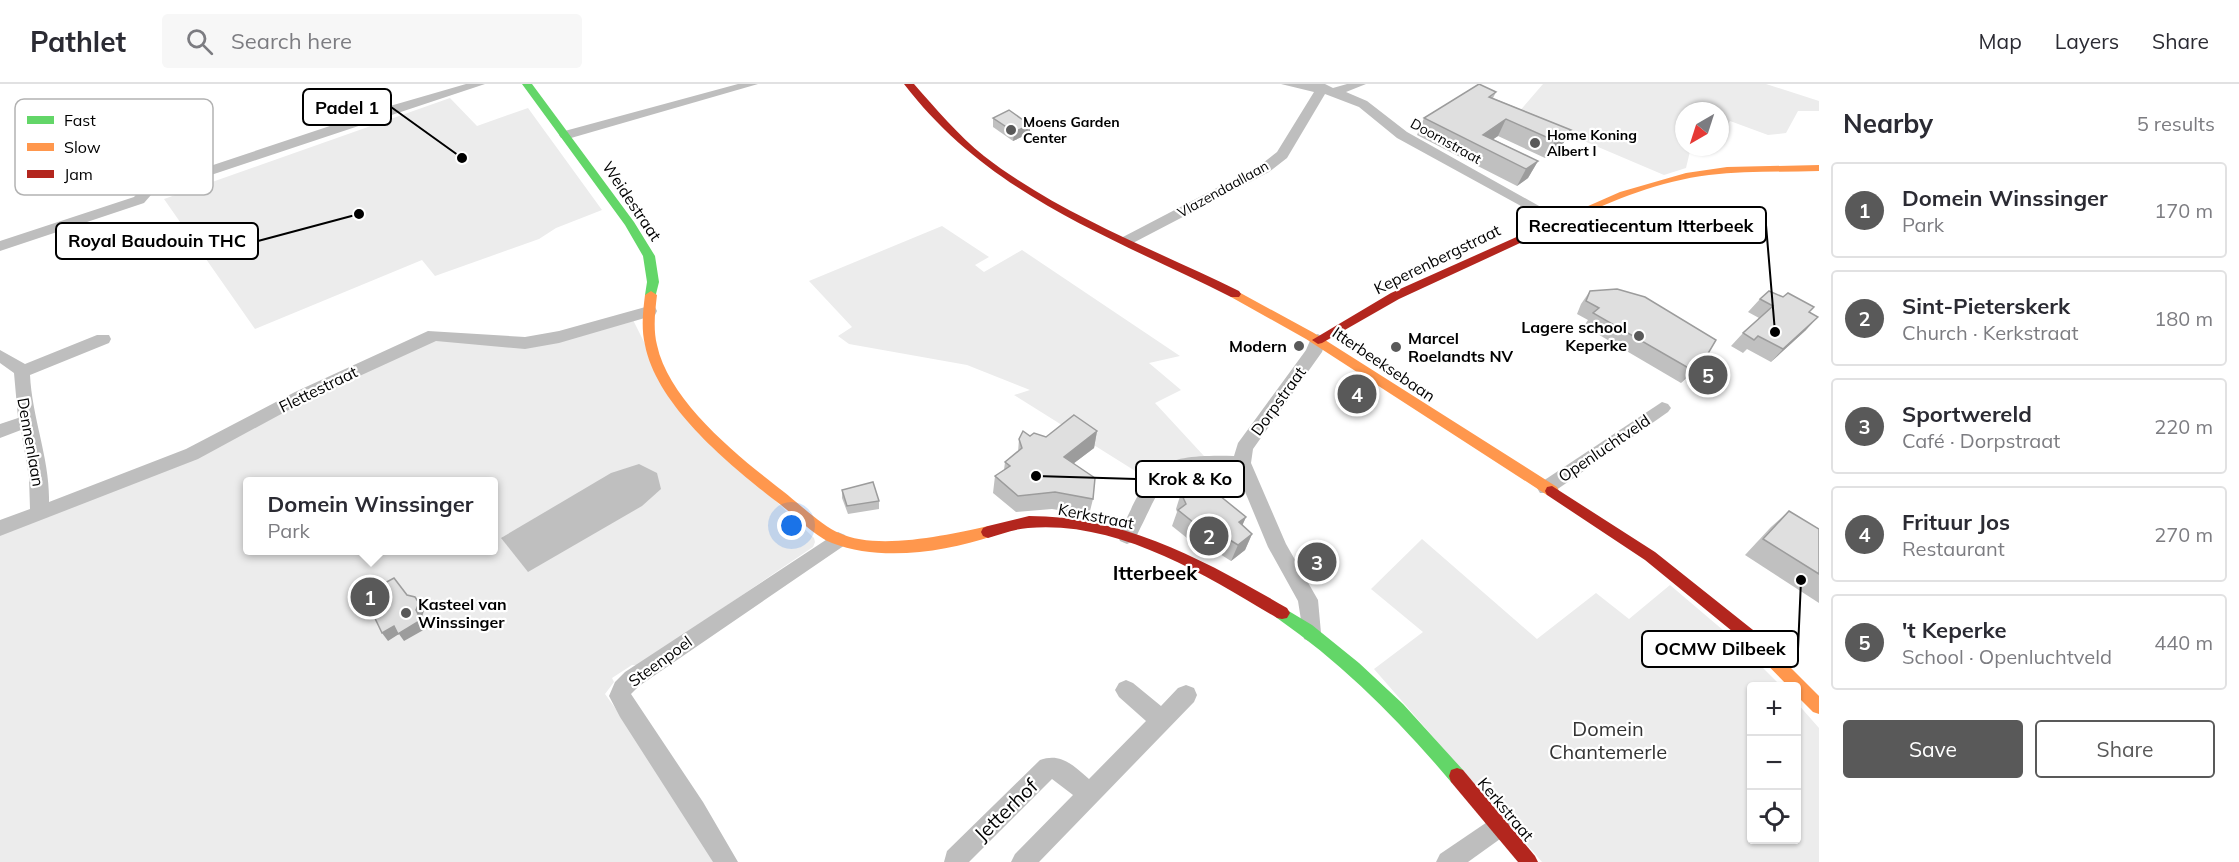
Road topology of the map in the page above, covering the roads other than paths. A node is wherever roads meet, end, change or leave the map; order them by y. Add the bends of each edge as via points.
1 (479, 84) edge
2 (527, 84) edge
3 (752, 84) edge
4 (909, 84) edge
5 (1287, 84) edge
6 (1360, 84) edge
7 (1325, 88) edge
8 (566, 135) junction
9 (1819, 168) edge
10 (213, 169) edge
11 (143, 195) edge
12 (1557, 220) junction
13 (1126, 241) junction
14 (0, 246) edge
15 (649, 311) junction
16 (103, 339) dead end
17 (1318, 340) junction
18 (0, 356) edge
19 (22, 372) junction
20 (1662, 408) dead end
21 (26, 422) junction
22 (0, 431) edge
23 (716, 442) joint
24 (1242, 463) junction
25 (1546, 488) junction
26 (39, 512) junction
27 (0, 528) edge
28 (1126, 536) junction
29 (838, 540) junction
30 (1311, 633) junction
31 (1126, 690) dead end
32 (1186, 695) dead end
33 (1819, 707) edge
34 (1161, 720) junction
35 (1089, 794) junction
36 (1499, 826) junction
37 (726, 862) edge
38 (957, 862) edge
39 (1023, 862) edge
40 (1448, 862) edge
41 (1529, 862) edge

1 - 10 street
2 - 8 street, Weidestraat
3 - 8 street
4 - 13 street, Itterbeeksebaan via 940,122 988,164 1056,207
5 - 7 street, Doornstraat
6 - 7 street
7 - 12 street, Doornstraat via 1363,104 1402,135
7 - 13 street, Vlazendaallaan via 1282,155
8 - 15 street, Weidestraat via 639,236 649,256 653,282
9 - 12 street, Keperenbergstraat via 1726,170 1675,178
11 - 14 street via 139,200
12 - 17 street, Keperenbergstraat via 1395,296
13 - 17 street, Itterbeeksebaan via 1199,274
15 - 23 street, Weidestraat via 651,348 673,396
15 - 26 street, Flettestraat via 525,343 434,335 301,396 192,454
16 - 19 street
17 - 24 street, Dorpstraat via 1314,352 1244,448
17 - 25 street, Itterbeeksebaan
18 - 19 street
19 - 21 street, Dennenlaan
20 - 25 street, Openluchtveld
21 - 22 street
21 - 26 street, Dennenlaan via 41,494
23 - 29 street, Kerkstraat
24 - 28 street via 1198,464 1169,470 1149,493
24 - 30 street via 1278,547 1308,600
25 - 33 street, Itterbeeksebaan via 1676,575 1748,637
26 - 27 street, Flettestraat
28 - 29 street, Kerkstraat via 1031,522 922,544 870,545
28 - 30 street, Kerkstraat via 1226,582
29 - 37 street, Steenpoel via 622,689 620,696 628,710
30 - 36 street, Kerkstraat via 1374,686
31 - 34 street
32 - 34 street
34 - 35 street
35 - 38 street, Jetterhof via 1061,769 1048,768 955,859
35 - 39 street
36 - 40 street
36 - 41 street, Kerkstraat

